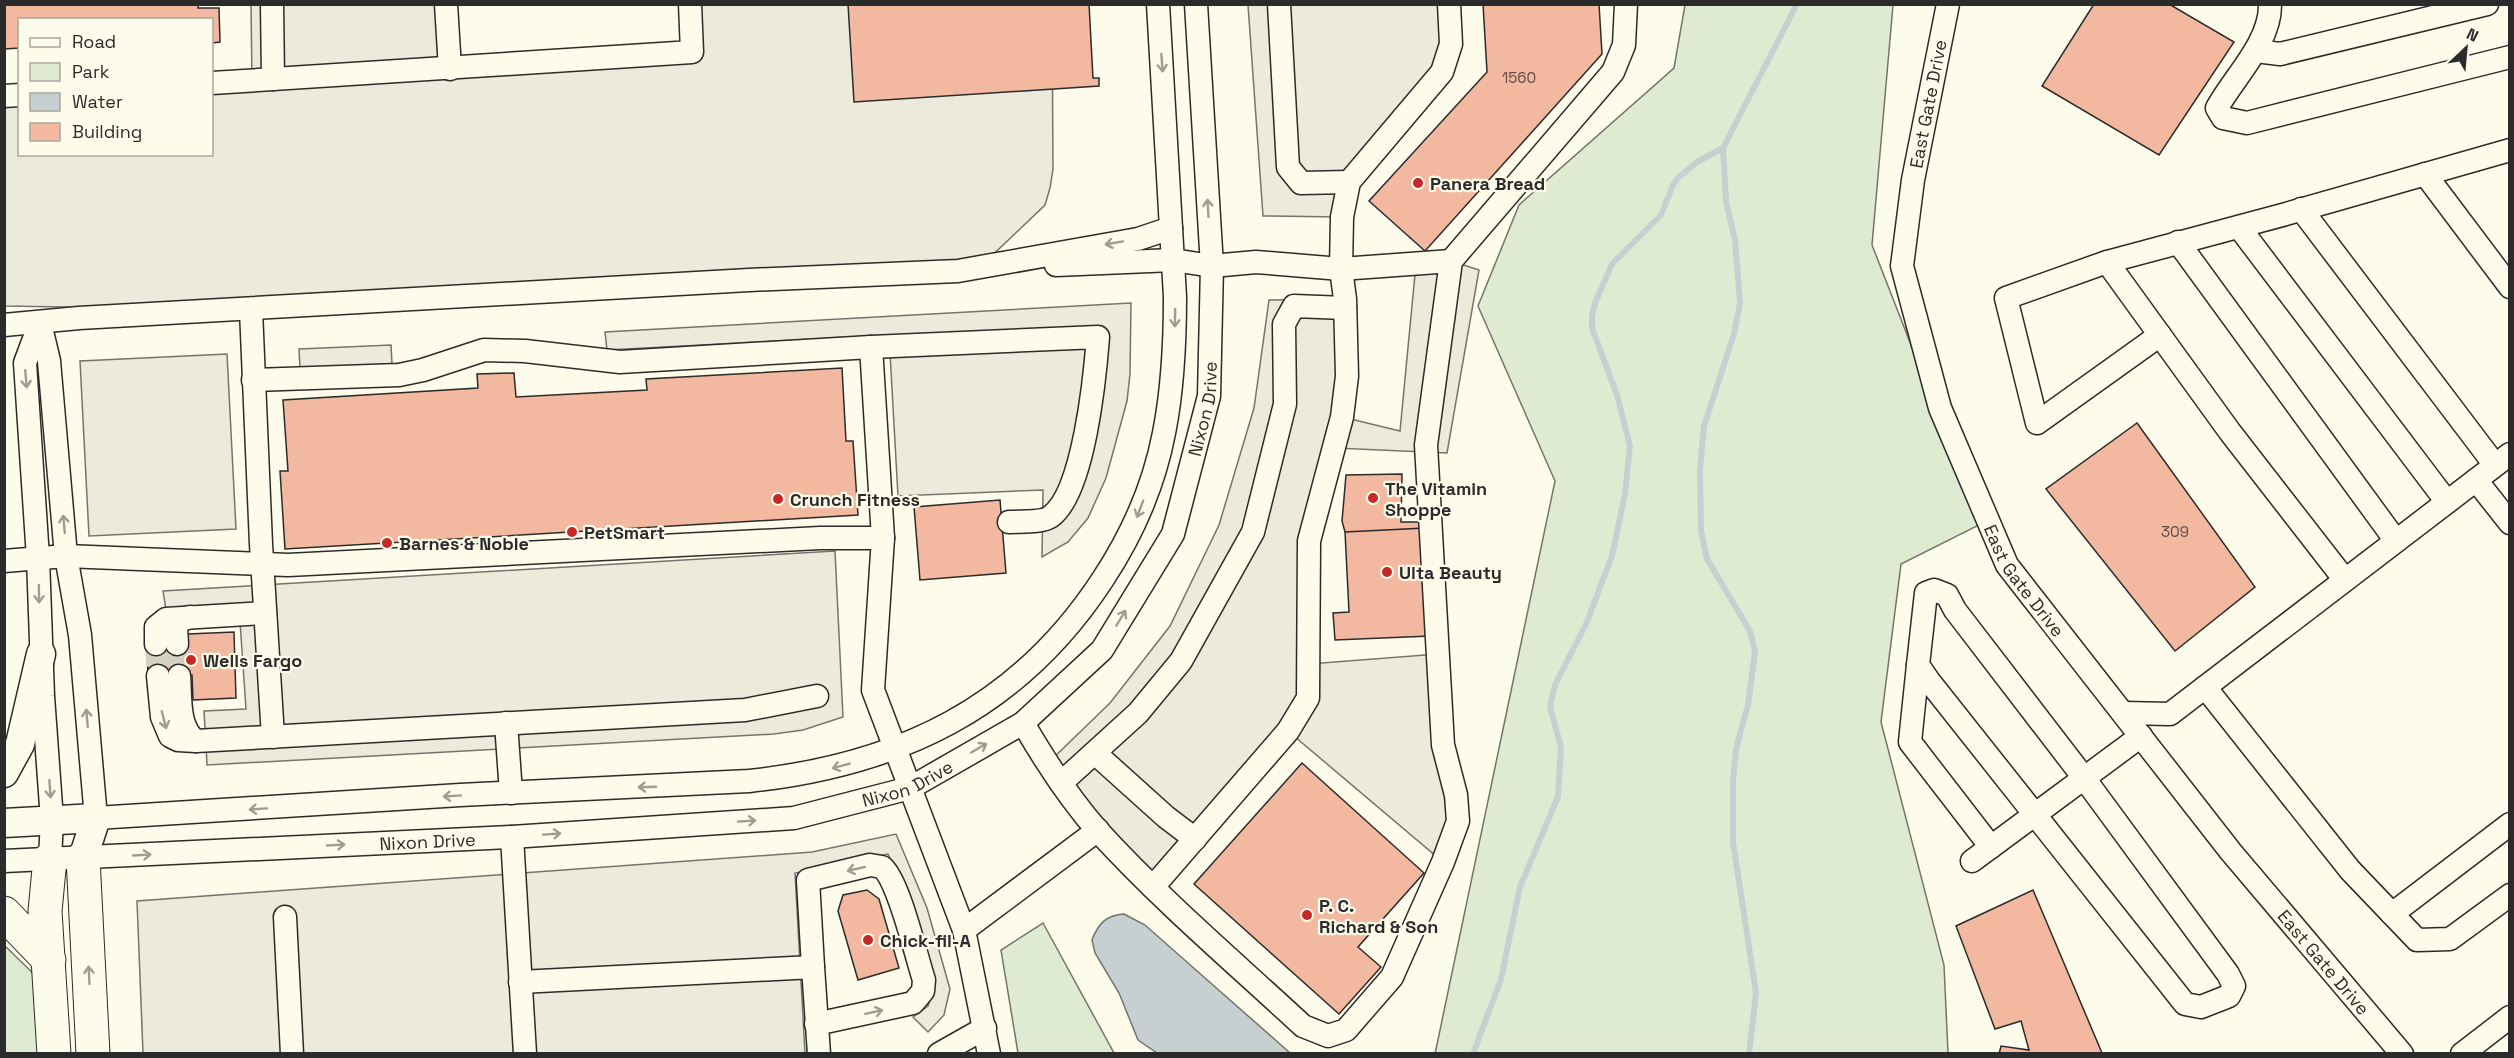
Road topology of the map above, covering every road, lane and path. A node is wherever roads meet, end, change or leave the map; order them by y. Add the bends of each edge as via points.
1 (272, 4) edge
2 (446, 4) edge
3 (690, 4) edge
4 (1158, 4) edge
5 (1196, 4) edge
6 (1279, 4) edge
7 (1449, 4) edge
8 (1626, 4) edge
9 (1948, 4) edge
10 (2270, 4) edge
11 (2487, 4) edge
12 (2256, 51) junction
13 (2510, 57) edge
14 (450, 69) junction
15 (273, 79) junction
16 (213, 83) edge
17 (2510, 150) edge
18 (2425, 174) junction
19 (1349, 182) junction
20 (2301, 209) junction
21 (2239, 227) junction
22 (1171, 228) junction
23 (2178, 242) junction
24 (1173, 260) junction
25 (1451, 261) junction
26 (2107, 262) junction
27 (1212, 266) junction
28 (979, 268) junction
29 (1341, 269) junction
30 (2510, 288) edge
31 (1345, 308) junction
32 (251, 310) junction
33 (40, 323) junction
34 (4, 325) edge
35 (2160, 335) junction
36 (871, 347) junction
37 (254, 380) junction
38 (2502, 460) edge
39 (2476, 480) junction
40 (2447, 502) junction
41 (1009, 522) dead end
42 (2510, 523) edge
43 (883, 538) junction
44 (2396, 541) junction
45 (66, 556) junction
46 (38, 558) junction
47 (4, 561) edge
48 (262, 564) junction
49 (2345, 579) junction
50 (265, 613) junction
51 (166, 644) tunnel mouth
52 (41, 654) junction
53 (1918, 664) junction
54 (169, 676) tunnel mouth
55 (2205, 687) junction
56 (817, 696) dead end
57 (2124, 713) junction
58 (507, 723) junction
59 (1023, 723) junction
60 (2141, 736) junction
61 (273, 737) junction
62 (896, 748) junction
63 (1096, 754) junction
64 (4, 773) edge
65 (2084, 778) junction
66 (1061, 783) junction
67 (910, 788) junction
68 (511, 793) junction
69 (2036, 813) junction
70 (96, 818) junction
71 (52, 820) junction
72 (4, 823) edge
73 (2510, 824) edge
74 (1098, 830) junction
75 (512, 837) junction
76 (1195, 839) junction
77 (1991, 847) junction
78 (50, 858) junction
79 (83, 858) junction
80 (4, 861) edge
81 (1972, 861) dead end
82 (1154, 887) junction
83 (2510, 895) edge
84 (4, 913) edge
85 (2392, 914) junction
86 (285, 917) dead end
87 (964, 930) junction
88 (49, 960) junction
89 (813, 966) junction
90 (520, 982) junction
91 (2510, 1017) edge
92 (816, 1024) junction
93 (985, 1028) junction
94 (54, 1053) edge
95 (93, 1053) edge
96 (292, 1053) edge
97 (525, 1053) edge
98 (819, 1053) edge
99 (939, 1053) edge
100 (989, 1053) edge
101 (2402, 1053) edge
102 (2462, 1053) edge

1 - 15 street
2 - 14 street
3 - 14 street via 692,52
4 -> 22 street, Nixon Drive
27 -> 5 street, Nixon Drive
6 - 19 street via 1288,167 1301,183
7 - 19 street via 1451,44 1442,72
8 - 25 street via 1624,45 1613,72
9 - 57 street, East Gate Drive via 1913,180 1902,266 1940,408 2007,565
10 - 12 street
11 - 12 street via 2280,54
12 - 13 street via 2217,108 2223,118 2247,123
14 - 15 street
15 - 16 street
17 - 18 street
18 - 20 street
18 - 30 street
19 - 29 street via 1342,217
20 - 21 street
20 - 38 street
21 - 23 street
21 - 40 street
22 - 24 street, Nixon Drive
22 -> 28 street via 1138,239
23 - 26 street
23 - 44 street
24 - 27 street
24 - 28 street
24 -> 62 street, Nixon Drive via 1174,344 1164,435 1135,522 1114,562 1064,632 1033,663 963,716
25 - 29 street
25 - 82 street via 1426,446 1443,745 1456,795 1458,821 1392,977 1346,1030 1328,1036 1303,1026
26 - 35 street
26 - 35 street via 2006,298 2037,423
27 - 29 street via 1256,262
59 -> 27 street, Nixon Drive via 1102,650 1173,534 1209,396
28 - 32 street
29 - 31 street
31 - 63 street via 1294,306 1284,324 1285,404 1253,532 1181,661 1138,713
31 - 76 street via 1347,376 1342,417 1309,541 1308,698 1288,731
32 - 33 street
32 - 37 street
33 - 34 street
45 -> 33 street via 50,361
33 -> 46 street via 25,363
35 - 49 street
36 - 37 street via 620,362 484,350 399,375
36 - 41 street via 1098,337 1090,414 1070,488 1048,519
36 - 43 street
37 - 48 street
38 - 39 street
39 - 40 street
39 - 42 street
40 - 44 street
43 - 48 street
43 - 62 street via 873,690
44 - 49 street
45 - 46 street
45 - 48 street
70 -> 45 street via 80,635
46 - 47 street
46 -> 52 street
48 - 50 street
49 - 55 street
50 - 51 street via 190,617 179,621
50 - 61 street
52 - 64 main road via 20,744
52 -> 71 street
53 - 65 street via 1926,593 1934,590 1947,596
53 - 69 street
53 - 77 street via 1910,742
54 -> 61 street via 162,717 170,736 199,741
55 - 57 street via 2170,714
55 - 85 street via 2350,870
56 - 58 street via 745,710
57 - 60 street, East Gate Drive
58 - 61 street
58 - 68 street
59 - 66 street
67 -> 59 street, Nixon Drive
60 - 65 street
60 - 101 street, East Gate Drive via 2231,852
62 - 67 street
62 -> 68 street, Nixon Drive via 795,776
63 - 66 street
63 - 76 street
65 - 69 street
65 - 69 street via 2228,974 2234,986 2229,996 2201,1007 2186,1004
66 - 74 street
75 -> 67 street, Nixon Drive via 794,818
67 - 87 street
68 -> 70 street, Nixon Drive
69 - 77 street
70 - 71 main road, Nixon Drive
70 - 79 main road
71 - 72 main road, Nixon Drive
71 - 78 street
73 - 85 street
74 - 82 street
74 - 87 street
79 -> 75 street, Nixon Drive
75 - 90 street
76 - 82 street
77 - 81 street
78 - 79 street, Nixon Drive
78 - 80 street, Nixon Drive
78 - 88 highway via 45,911
95 -> 79 highway
83 - 85 street via 2450,939 2417,940
84 - 88 highway
86 - 96 street
87 - 93 street
88 - 94 highway
89 - 90 street
89 - 92 street
92 -> 89 street via 913,1003 921,996 925,986 902,907 886,869 870,865 808,880
90 - 97 street
91 - 102 street
92 - 98 street
93 - 99 street
93 - 100 street

